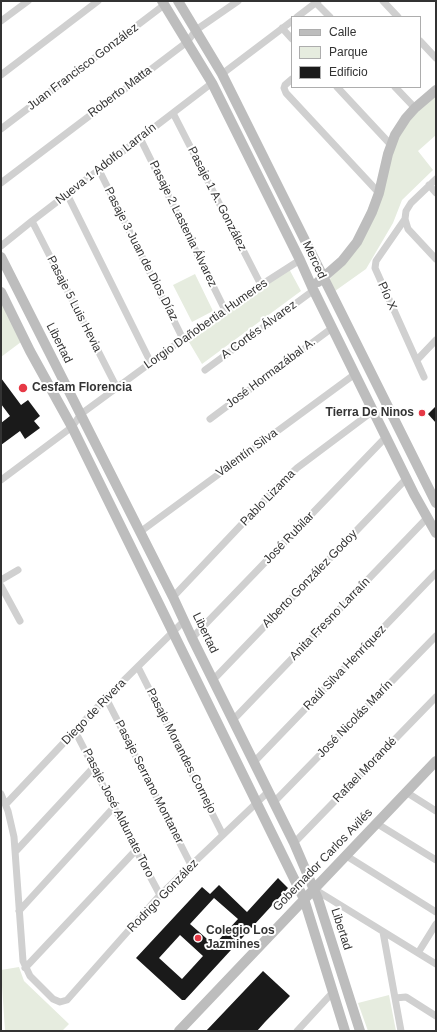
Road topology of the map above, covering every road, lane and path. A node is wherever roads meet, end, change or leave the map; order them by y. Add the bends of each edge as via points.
1 (28, 1) edge
2 (98, 1) edge
3 (178, 1) edge
4 (238, 1) edge
5 (383, 1) edge
6 (317, 2) edge
7 (163, 3) edge
8 (298, 16) edge
9 (329, 16) edge
10 (397, 16) edge
11 (1, 21) edge
12 (291, 22) edge
13 (282, 28) junction
14 (196, 30) junction
15 (291, 38) edge
16 (421, 41) edge
17 (187, 42) junction
18 (436, 58) edge
19 (222, 74) junction
20 (1, 75) edge
21 (291, 79) edge
22 (212, 83) junction
23 (338, 88) edge
24 (396, 88) edge
25 (436, 90) edge
26 (415, 108) junction
27 (173, 112) junction
28 (1, 129) edge
29 (140, 138) junction
30 (391, 145) junction
31 (99, 170) junction
32 (436, 179) edge
33 (1, 182) edge
34 (429, 185) junction
35 (379, 193) junction
36 (436, 193) edge
37 (67, 194) junction
38 (405, 219) junction
39 (32, 221) junction
40 (1, 246) edge
41 (1, 257) edge
42 (436, 259) edge
43 (300, 260) junction
44 (324, 278) junction
45 (261, 285) junction
46 (313, 288) junction
47 (1, 292) edge
48 (225, 310) junction
49 (332, 328) junction
50 (183, 338) junction
51 (436, 340) edge
52 (417, 360) junction
53 (151, 362) junction
54 (205, 370) dead end
55 (355, 374) junction
56 (424, 377) dead end
57 (117, 388) junction
58 (373, 411) junction
59 (81, 414) junction
60 (210, 419) dead end
61 (72, 427) junction
62 (386, 438) junction
63 (407, 478) junction
64 (1, 480) edge
65 (436, 504) edge
66 (427, 518) junction
67 (140, 532) junction
68 (436, 532) edge
69 (18, 570) dead end
70 (436, 573) edge
71 (1, 580) edge
72 (1, 586) edge
73 (173, 597) junction
74 (184, 620) junction
75 (20, 621) dead end
76 (174, 632) junction
77 (436, 636) edge
78 (192, 638) junction
79 (138, 667) junction
80 (213, 680) junction
81 (436, 697) edge
82 (106, 698) junction
83 (233, 720) junction
84 (75, 731) junction
85 (436, 761) edge
86 (254, 762) junction
87 (94, 768) junction
88 (269, 791) junction
89 (406, 792) junction
90 (1, 794) edge
91 (257, 802) junction
92 (274, 802) junction
93 (6, 804) junction
94 (114, 807) junction
95 (436, 811) edge
96 (376, 823) junction
97 (223, 835) junction
98 (294, 843) junction
99 (136, 850) junction
100 (16, 851) junction
101 (345, 855) junction
102 (436, 860) edge
103 (191, 865) junction
104 (314, 888) junction
105 (160, 895) junction
106 (304, 899) junction
107 (20, 911) junction
108 (436, 912) edge
109 (436, 924) edge
110 (383, 932) junction
111 (418, 953) junction
112 (436, 964) edge
113 (25, 968) junction
114 (333, 992) junction
115 (395, 998) junction
116 (436, 1016) edge
117 (179, 1031) edge
118 (296, 1031) edge
119 (345, 1031) edge
120 (360, 1031) edge
121 (401, 1031) edge

1 - 11 street
2 - 20 street
3 - 14 street, Merced
4 - 14 street, Roberto Matta
5 - 10 street
6 - 8 street
6 - 9 street
7 - 17 street, Merced
7 - 28 street, Juan Francisco González
12 - 13 street
13 - 15 street
13 - 19 street
14 - 17 street, Roberto Matta
14 - 19 street, Merced
16 - 18 street
17 - 22 street, Merced
17 - 33 street, Roberto Matta
19 - 44 street, Merced
21 - 35 street via 285,85 286,93
22 - 27 street, Nueva 1 Adolfo Larraín
22 - 43 street, Merced
23 - 30 street
24 - 26 street
25 - 26 street
26 - 30 street via 406,118
27 - 29 street, Nueva 1 Adolfo Larraín
27 - 45 street, Pasaje 1 A. González
29 - 31 street, Nueva 1 Adolfo Larraín
29 - 48 street, Pasaje 2 Lastenia Álvarez
30 - 35 street
31 - 37 street, Nueva 1 Adolfo Larraín
31 - 50 street, Pasaje 3 Juan de Dios Díaz
32 - 34 street
34 - 36 street
34 - 38 street via 411,203
35 - 44 street via 357,242
37 - 39 street, Nueva 1 Adolfo Larraín
37 - 53 street
38 - 42 street via 408,229
38 - 52 street, Pío X via 376,261 375,268
39 - 40 street, Nueva 1 Adolfo Larraín
39 - 57 street, Pasaje 5 Luis Hevia
41 - 59 street, Libertad
43 - 45 street, Lorgio Dañobertia Humeres
43 - 46 street, Merced
44 - 46 street
44 - 65 street, Merced
45 - 48 street, Lorgio Dañobertia Humeres
46 - 49 street, Merced
46 - 54 street, A Cortés Álvarez
47 - 61 street
48 - 50 street, Lorgio Dañobertia Humeres
49 - 55 street, Merced
49 - 60 street, José Hormazábal A.
50 - 53 street, Lorgio Dañobertia Humeres
51 - 52 street
52 - 56 street, Pío X
53 - 57 street, Lorgio Dañobertia Humeres
55 - 58 street, Merced
55 - 67 street, Valentín Silva
57 - 59 street, Lorgio Dañobertia Humeres
58 - 62 street, Merced
58 - 73 street, Pablo Lizama via 297,468
59 - 61 street, Lorgio Dañobertia Humeres
59 - 67 street, Libertad
61 - 64 street, Lorgio Dañobertia Humeres
61 - 76 street
62 - 63 street, Merced
62 - 78 street, José Rubilar
63 - 66 street, Merced
63 - 80 street, Alberto González Godoy
66 - 68 street, Merced
66 - 83 street, Anita Fresno Larraín
67 - 73 street, Libertad
69 - 71 street
70 - 86 street, Raúl Silva Henríquez
72 - 75 street
73 - 74 street, Libertad
74 - 76 street, Diego de Rivera
74 - 78 street, Libertad
76 - 79 street, Diego de Rivera
76 - 91 street
77 - 92 street, José Nicolás Marín
78 - 80 street, Libertad
79 - 82 street, Diego de Rivera
79 - 97 street, Pasaje Morandes Cornejo
80 - 83 street, Libertad
81 - 98 street, Rafael Morandé
82 - 84 street, Diego de Rivera
82 - 103 street, Pasaje Serrano Montaner
83 - 86 street, Libertad
84 - 87 street, Pasaje José Aldunate Toro
84 - 93 street, Diego de Rivera
85 - 89 street, Gobernador Carlos Avilés
86 - 88 street, Libertad
87 - 94 street, Pasaje José Aldunate Toro
87 - 100 street
88 - 91 street, Rodrigo González
88 - 92 street, Libertad
89 - 95 street
89 - 96 street, Gobernador Carlos Avilés
90 - 93 street
91 - 97 street, Rodrigo González
91 - 106 street
92 - 98 street, Libertad
93 - 100 street
94 - 99 street, Pasaje José Aldunate Toro
94 - 107 street
96 - 101 street, Gobernador Carlos Avilés
96 - 102 street
97 - 103 street, Rodrigo González
98 - 104 street, Libertad
99 - 105 street, Pasaje José Aldunate Toro
99 - 113 street
100 - 107 street
101 - 104 street, Gobernador Carlos Avilés
101 - 108 street
103 - 105 street, Rodrigo González
104 - 106 street, Gobernador Carlos Avilés
104 - 110 street
104 - 120 street, Libertad
105 - 113 street, Rodrigo González via 67,1000 60,1002 53,999
106 - 114 street
106 - 117 street, Gobernador Carlos Avilés
107 - 113 street
109 - 111 street
110 - 111 street
110 - 115 street
111 - 112 street
114 - 118 street
114 - 119 street
115 - 116 street via 406,997
115 - 121 street

